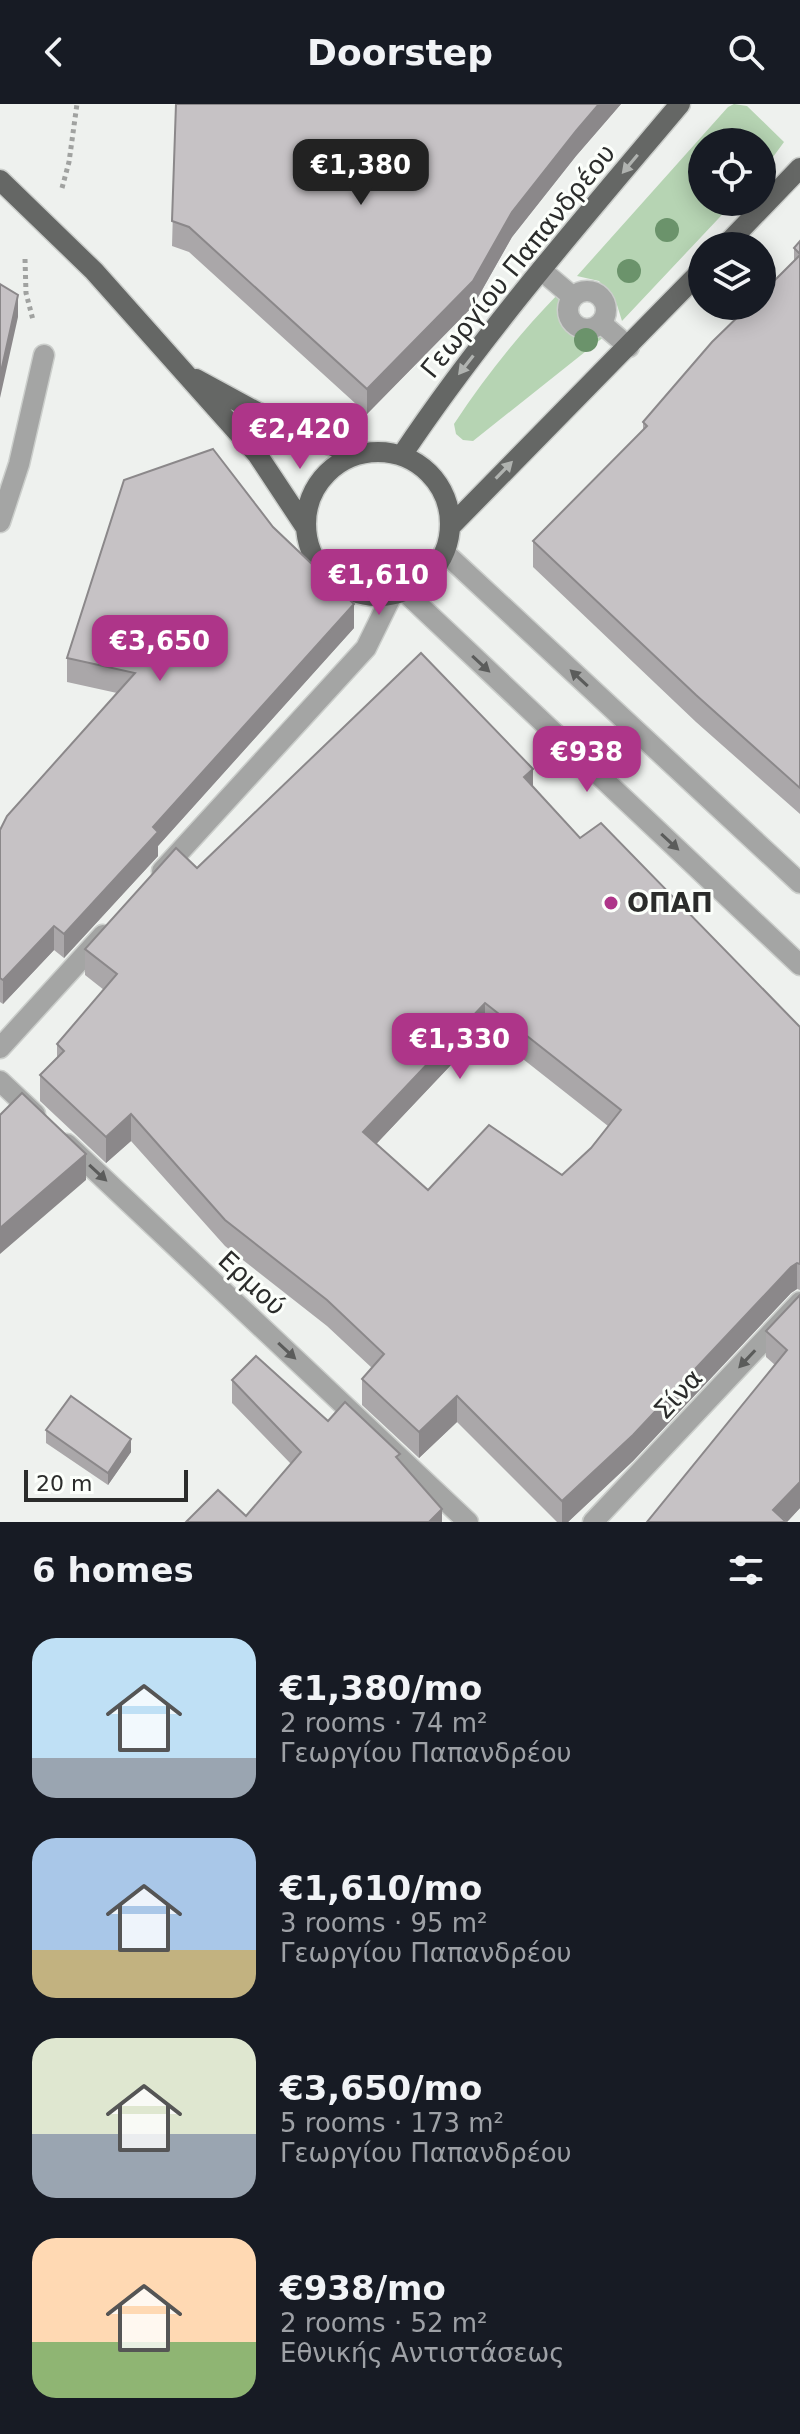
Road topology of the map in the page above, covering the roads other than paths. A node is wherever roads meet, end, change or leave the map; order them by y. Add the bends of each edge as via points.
1 (680, 104) edge
2 (800, 168) edge
3 (0, 180) edge
4 (738, 232) edge
5 (541, 270) junction
6 (688, 285) edge
7 (629, 347) junction
8 (44, 355) road end
9 (182, 372) junction
10 (355, 455) junction
11 (402, 455) junction
12 (0, 522) edge
13 (450, 527) junction
14 (306, 528) junction
15 (444, 552) junction
16 (398, 593) junction
17 (151, 883) edge
18 (800, 883) edge
19 (118, 918) edge
20 (800, 965) edge
21 (0, 1048) edge
22 (0, 1081) edge
23 (800, 1302) edge
24 (468, 1522) edge
25 (593, 1522) edge

1 -> 5 main road, Γεωργίου Παπανδρέου
2 - 4 main road
3 - 9 main road via 94,271
5 - 7 street via 573,297 568,308 575,325 587,329 601,323
5 -> 11 main road, Γεωργίου Παπανδρέου
6 - 7 main road
13 -> 7 main road
8 - 12 street
9 - 10 main road via 279,424
9 - 14 main road via 257,454
10 - 11 main road
10 - 14 main road via 318,483
11 - 13 main road via 437,483
13 - 15 main road
14 - 16 main road via 311,552 324,573 367,595
15 - 16 main road via 420,582
18 -> 15 street
16 - 17 street via 366,648
16 -> 20 street
19 - 21 street
22 -> 24 street, Ερμού
23 -> 25 street, Σίνα

